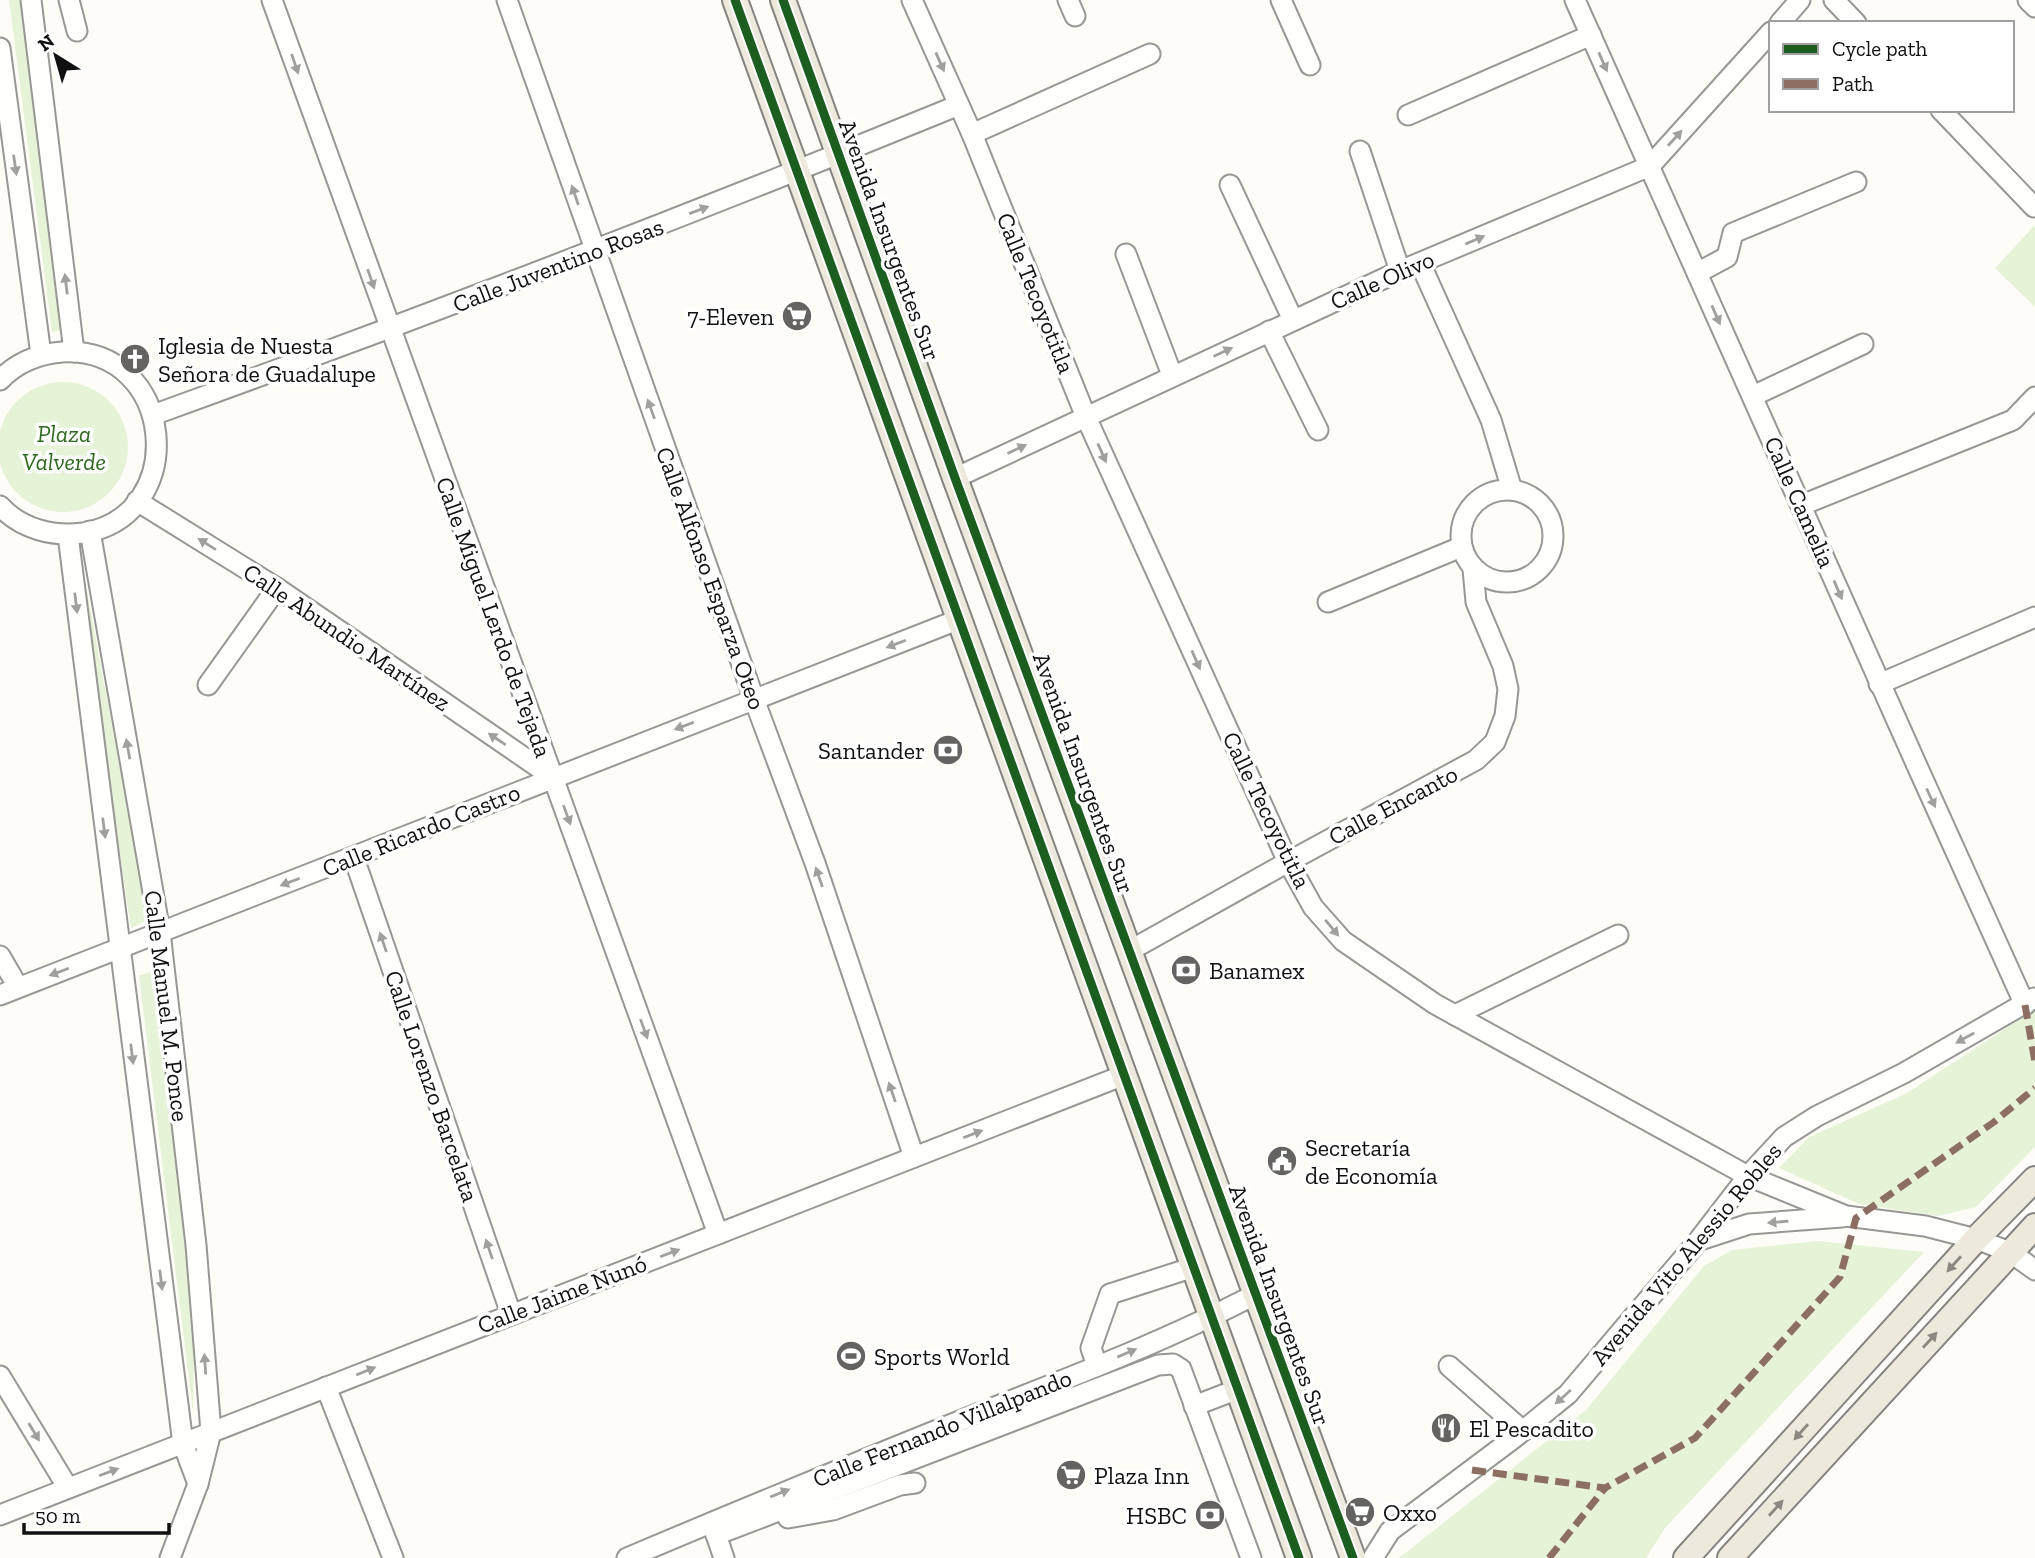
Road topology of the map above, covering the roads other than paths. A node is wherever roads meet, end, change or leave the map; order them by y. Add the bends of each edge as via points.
1 (31, 0) edge
2 (69, 0) edge
3 (272, 0) edge
4 (507, 0) edge
5 (735, 0) edge
6 (783, 0) edge
7 (912, 0) edge
8 (1281, 0) edge
9 (1575, 0) edge
10 (1800, 0) edge
11 (1834, 0) edge
12 (2028, 0) edge
13 (2035, 7) edge
14 (1782, 21) edge
15 (1854, 21) edge
16 (77, 31) dead end
17 (1591, 35) junction
18 (1769, 35) edge
19 (0, 48) edge
20 (1150, 54) dead end
21 (1310, 65) dead end
22 (959, 105) junction
23 (1943, 112) edge
24 (1408, 115) dead end
25 (972, 134) junction
26 (1360, 151) dead end
27 (838, 154) junction
28 (1650, 166) junction
29 (797, 172) junction
30 (1856, 182) dead end
31 (1230, 185) dead end
32 (2034, 206) edge
33 (594, 251) junction
34 (1126, 254) dead end
35 (1420, 263) junction
36 (1400, 271) junction
37 (1697, 273) junction
38 (1293, 320) junction
39 (388, 330) junction
40 (1269, 331) junction
41 (1863, 344) dead end
42 (74, 352) junction
43 (41, 355) junction
44 (1172, 375) junction
45 (0, 380) edge
46 (1753, 396) junction
47 (2035, 397) edge
48 (153, 415) junction
49 (1086, 417) junction
50 (1318, 430) dead end
51 (955, 478) junction
52 (1512, 489) junction
53 (137, 500) junction
54 (1802, 505) junction
55 (0, 506) edge
56 (90, 531) junction
57 (68, 535) junction
58 (1461, 547) junction
59 (1474, 569) junction
60 (277, 587) junction
61 (1328, 603) dead end
62 (2035, 617) edge
63 (960, 619) junction
64 (1879, 684) junction
65 (208, 685) dead end
66 (754, 699) junction
67 (554, 778) junction
68 (354, 858) junction
69 (1288, 862) junction
70 (160, 932) junction
71 (1618, 935) dead end
72 (118, 949) junction
73 (1129, 951) junction
74 (0, 957) edge
75 (19, 987) junction
76 (0, 995) edge
77 (2030, 1001) edge
78 (1455, 1015) junction
79 (1124, 1074) junction
80 (914, 1157) junction
81 (1748, 1176) junction
82 (2035, 1179) edge
83 (1846, 1216) junction
84 (2035, 1226) edge
85 (718, 1234) junction
86 (1976, 1240) junction
87 (1698, 1241) junction
88 (2010, 1252) junction
89 (1194, 1267) junction
90 (2035, 1270) edge
91 (1256, 1294) junction
92 (511, 1314) junction
93 (1212, 1317) junction
94 (1097, 1366) junction
95 (1447, 1369) dead end
96 (0, 1376) edge
97 (326, 1387) junction
98 (1238, 1389) junction
99 (1194, 1406) junction
100 (211, 1432) junction
101 (1518, 1435) junction
102 (183, 1444) junction
103 (915, 1483) dead end
104 (198, 1484) junction
105 (68, 1488) junction
106 (0, 1515) edge
107 (719, 1529) junction
108 (170, 1558) edge
109 (393, 1558) edge
110 (627, 1558) edge
111 (724, 1558) edge
112 (1251, 1558) edge
113 (1299, 1558) edge
114 (1353, 1558) edge
115 (1373, 1558) edge
116 (1686, 1558) edge
117 (1730, 1558) edge

42 -> 1 street
2 - 16 street
3 -> 39 street, Calle Miguel Lerdo de Tejada
33 -> 4 street, Calle Alfonso Esparza Oteo
5 - 29 main road
6 - 27 main road, Avenida Insurgentes Sur
7 -> 22 street, Calle Tecoyotitla
8 - 21 street
9 - 17 street, Calle Camelia
10 - 14 street
11 - 15 street
12 - 13 street
17 - 24 street
17 -> 28 street, Calle Camelia
28 -> 18 street, Calle Olivo
19 -> 43 street
20 - 25 street
22 - 25 street, Calle Tecoyotitla
22 - 27 street, Calle Juventino Rosas
23 - 32 street
25 - 49 street, Calle Tecoyotitla
26 - 36 street
27 - 29 street, Calle Juventino Rosas
27 - 51 main road, Avenida Insurgentes Sur
35 -> 28 street, Calle Olivo
28 - 37 street, Calle Camelia
33 -> 29 street, Calle Juventino Rosas
29 - 63 main road
30 - 37 street via 1733,233 1727,257
31 - 38 street
33 - 39 street, Calle Juventino Rosas
66 -> 33 street, Calle Alfonso Esparza Oteo
34 - 44 street
35 - 36 street, Calle Olivo
35 - 52 street via 1492,420
36 - 38 street, Calle Olivo
37 -> 46 street, Calle Camelia
38 - 40 street, Calle Olivo
39 - 48 street, Calle Juventino Rosas
39 - 67 street, Calle Miguel Lerdo de Tejada
44 -> 40 street, Calle Olivo
40 - 50 street
41 - 46 street
42 - 43 street
42 - 48 street via 97,356 118,368 140,388
43 - 45 street
44 - 49 street, Calle Olivo
46 - 54 street, Calle Camelia
47 - 54 street via 2013,420
48 - 53 street via 158,435 156,462
51 -> 49 street, Calle Olivo
49 -> 69 street, Calle Tecoyotitla
51 - 73 main road, Avenida Insurgentes Sur
52 - 58 street via 1476,501 1462,522
52 - 59 street via 1539,502 1548,514 1553,543 1548,557 1527,578 1513,582 1483,576
53 - 56 street via 108,525
60 -> 53 street, Calle Abundio Martínez
54 -> 64 street, Calle Camelia
55 - 57 street via 37,530
56 - 57 street
70 -> 56 street, Calle Manuel M. Ponce
57 -> 72 street, Calle Manuel M. Ponce
58 - 59 street
58 - 61 street
59 - 69 street, Calle Encanto via 1476,602 1503,666 1507,689 1505,716 1495,742 1476,760
60 - 65 street
67 -> 60 street, Calle Abundio Martínez
62 - 64 street
63 -> 66 street, Calle Ricardo Castro
63 - 79 main road
64 -> 77 street, Calle Camelia
66 -> 67 street, Calle Ricardo Castro
80 -> 66 street, Calle Alfonso Esparza Oteo
67 - 68 street, Calle Ricardo Castro
67 -> 85 street, Calle Miguel Lerdo de Tejada
68 -> 70 street, Calle Ricardo Castro
92 -> 68 street, Calle Lorenzo Barcelata
69 - 73 street, Calle Encanto
69 -> 78 street, Calle Tecoyotitla via 1313,907 1343,941
70 - 72 street, Calle Ricardo Castro
100 -> 70 street, Calle Manuel M. Ponce via 196,1245
71 - 78 street
72 -> 75 street, Calle Ricardo Castro
72 -> 102 street, Calle Manuel M. Ponce
73 - 91 main road, Avenida Insurgentes Sur
74 - 75 street
75 - 76 street, Calle Ricardo Castro
77 -> 81 street, Avenida Vito Alessio Robles via 1904,1073 1816,1116 1784,1138
78 - 81 street, Calle Tecoyotitla
80 -> 79 street, Calle Jaime Nunó
79 - 89 main road
80 - 85 street, Calle Jaime Nunó
81 - 83 street, Calle Tecoyotitla
81 - 87 street, Avenida Vito Alessio Robles
82 - 86 main road
83 - 86 street, Calle Tecoyotitla via 1925,1226
83 -> 87 street via 1749,1224
84 - 88 main road
92 -> 85 street, Calle Jaime Nunó
86 - 88 street, Calle Tecoyotitla
86 -> 116 main road
87 -> 101 street, Avenida Vito Alessio Robles via 1568,1394
88 - 90 street, Calle Tecoyotitla
117 -> 88 main road
89 - 93 main road
89 - 94 street via 1110,1294 1091,1348
91 - 93 street, Calle Fernando Villalpando
91 - 114 main road, Avenida Insurgentes Sur
97 -> 92 street, Calle Jaime Nunó
94 -> 93 street, Calle Fernando Villalpando
93 - 98 main road
107 -> 94 street, Calle Fernando Villalpando
95 - 101 street
96 -> 105 street
97 - 100 street, Calle Jaime Nunó
97 - 109 street
98 - 99 street
98 - 113 main road
99 - 107 street via 1181,1369 1158,1365
99 - 112 street
100 - 102 street, Calle Jaime Nunó
100 - 104 street, Calle Manuel M. Ponce
101 - 115 street, Avenida Vito Alessio Robles via 1390,1531
102 - 104 street, Calle Manuel M. Ponce
105 -> 102 street, Calle Jaime Nunó
103 - 107 street via 833,1510 796,1515 741,1532
104 - 108 street, Calle Manuel M. Ponce
105 - 106 street, Calle Jaime Nunó
107 - 110 street, Calle Fernando Villalpando
107 - 111 street

